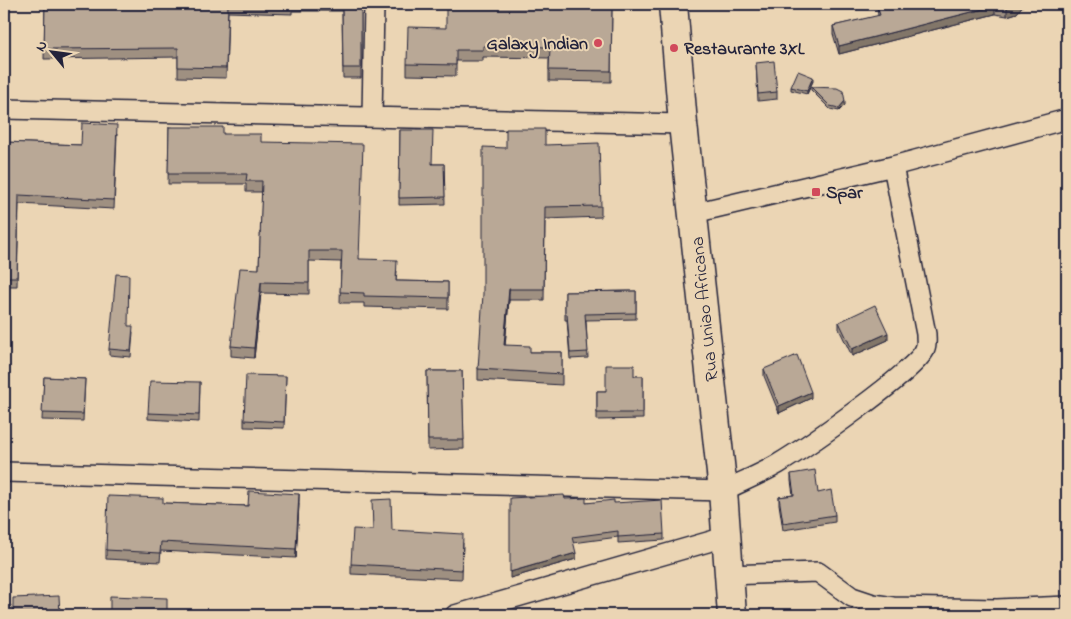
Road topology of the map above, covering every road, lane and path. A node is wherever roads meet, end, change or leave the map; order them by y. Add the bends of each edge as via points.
1 (374, 4) edge
2 (673, 4) edge
3 (4, 109) edge
4 (372, 117) junction
5 (1067, 119) edge
6 (683, 124) junction
7 (893, 166) junction
8 (694, 213) junction
9 (4, 472) edge
10 (723, 491) junction
11 (725, 537) junction
12 (729, 576) junction
13 (1067, 606) edge
14 (455, 615) edge
15 (732, 615) edge

1 - 4 street
2 - 6 main road, Rua Uniao Africana
3 - 4 street
4 - 6 street
5 - 7 street
6 - 8 main road, Rua Uniao Africana
7 - 8 street
7 - 10 street via 926,348 918,361 880,392 810,442 778,464
8 - 10 main road, Rua Uniao Africana
9 - 10 street
10 - 11 main road, Rua Uniao Africana
11 - 12 main road, Rua Uniao Africana
11 - 14 street
12 - 13 street via 818,572 852,597 893,607 997,609
12 - 15 main road, Rua Uniao Africana

